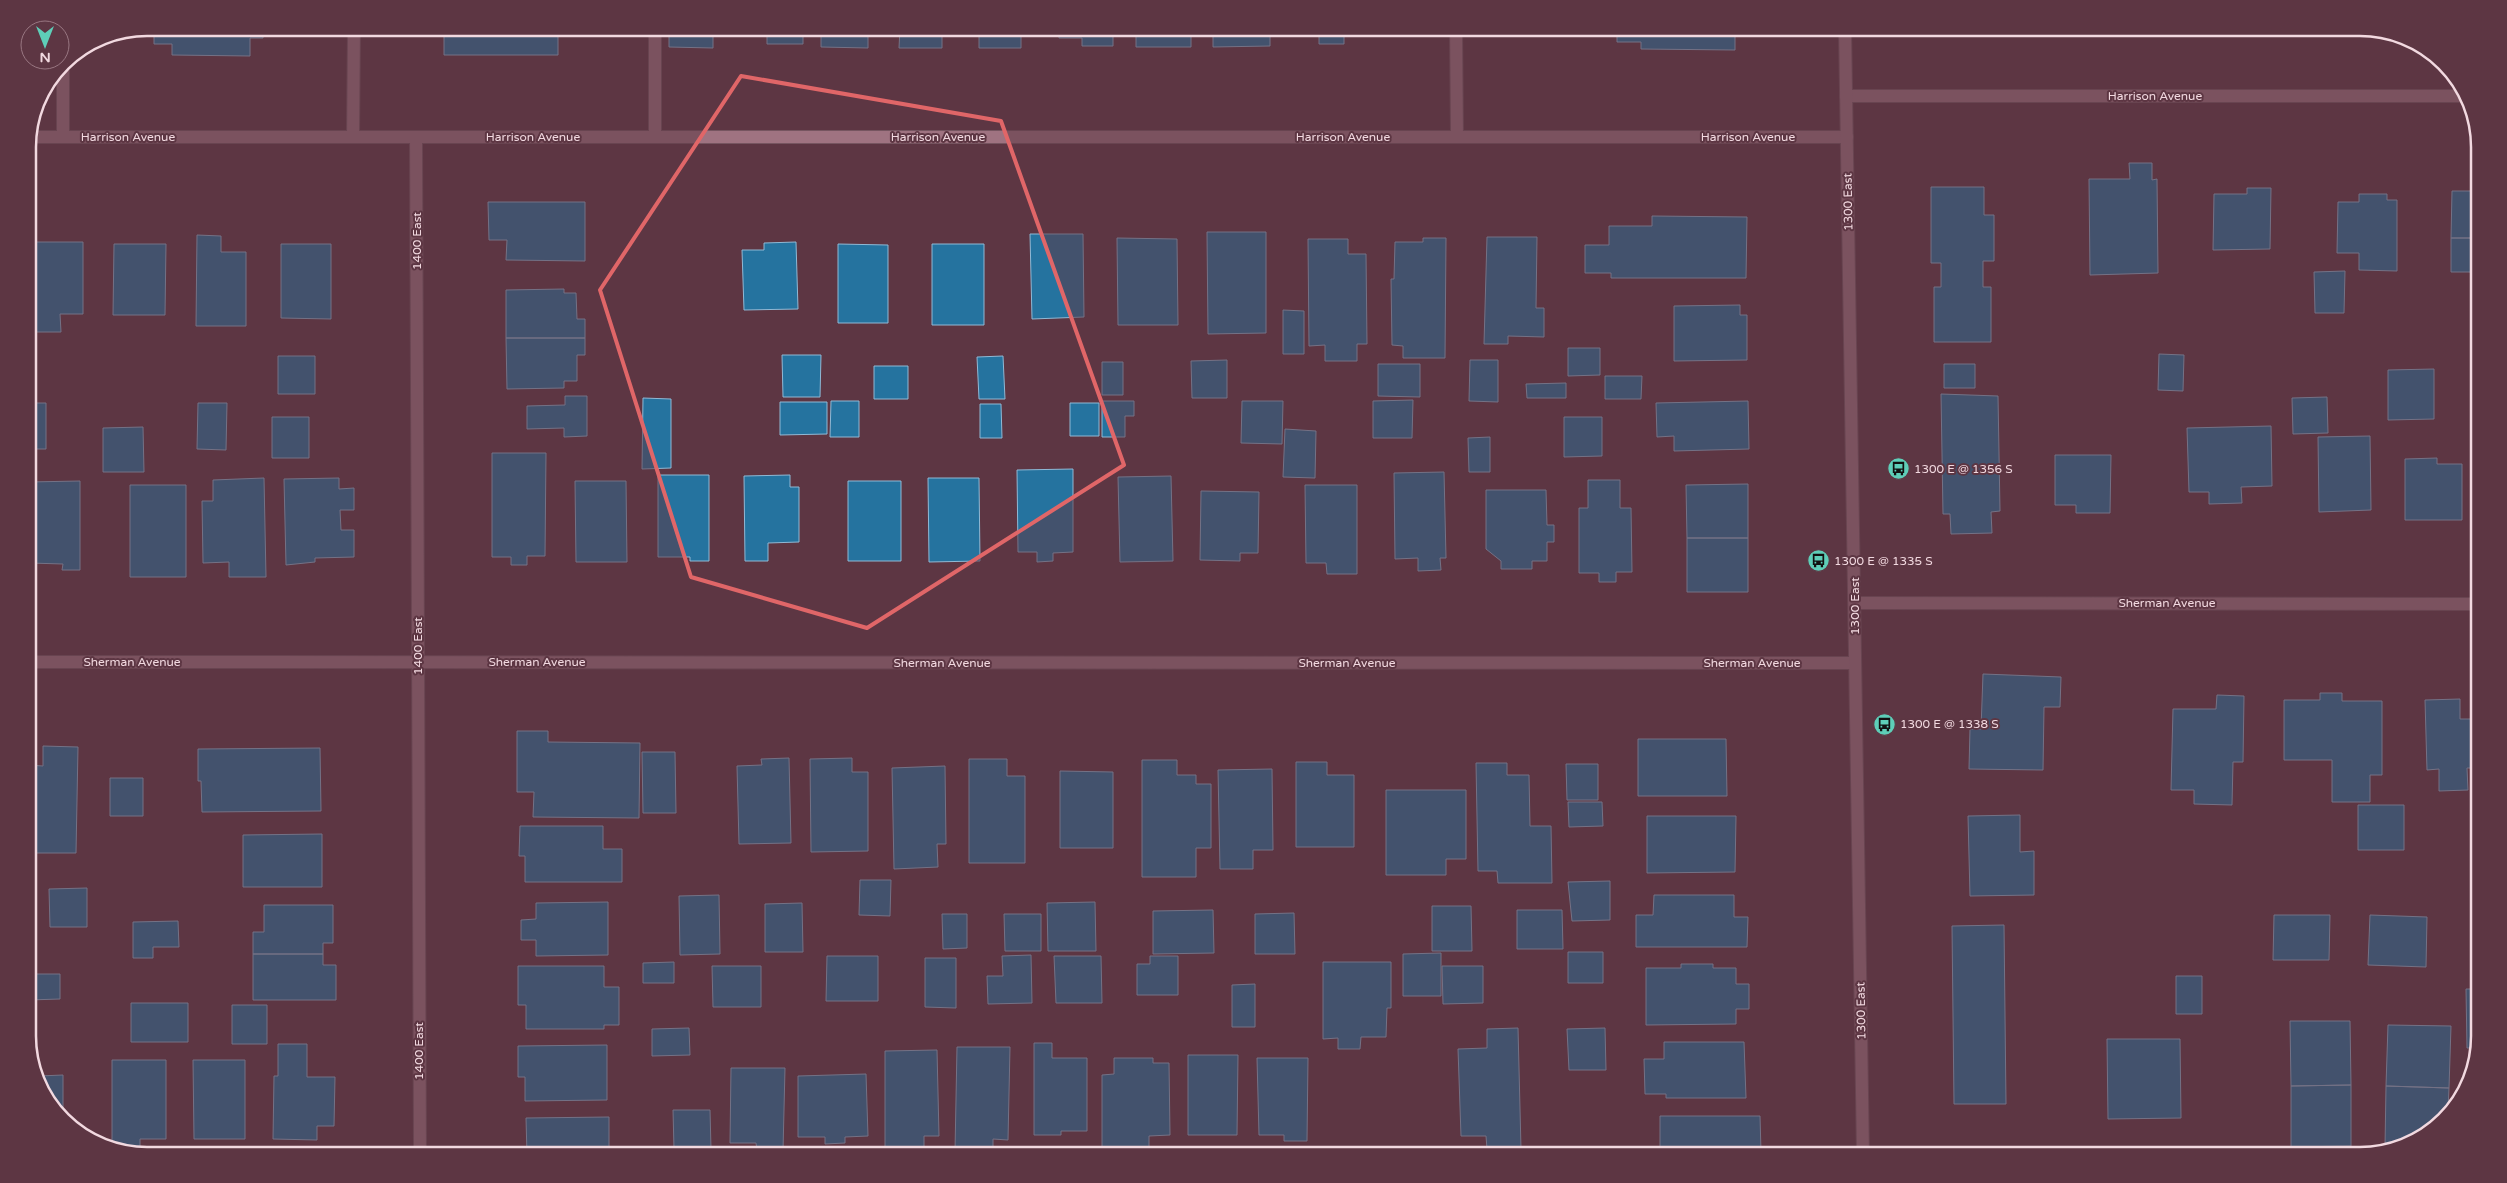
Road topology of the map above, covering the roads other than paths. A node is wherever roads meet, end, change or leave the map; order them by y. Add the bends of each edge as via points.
1 (354, 36) edge
2 (655, 36) edge
3 (1456, 36) edge
4 (1845, 36) edge
5 (63, 76) edge
6 (1846, 96) junction
7 (2458, 96) edge
8 (36, 137) edge
9 (62, 137) junction
10 (353, 137) junction
11 (416, 137) junction
12 (655, 137) junction
13 (1457, 137) junction
14 (1847, 137) junction
15 (1855, 602) junction
16 (2471, 604) edge
17 (36, 662) edge
18 (418, 662) junction
19 (1855, 663) junction
20 (420, 1147) edge
21 (1864, 1147) edge

1 - 10 street
2 - 12 street
3 - 13 street
4 - 6 street, 1300 East
5 - 9 street
6 - 7 street, Harrison Avenue
6 - 14 street, 1300 East
8 - 9 street, Harrison Avenue
9 - 10 street, Harrison Avenue
10 - 11 street, Harrison Avenue
11 - 12 street, Harrison Avenue
11 - 18 street, 1400 East
12 - 13 street, Harrison Avenue
13 - 14 street, Harrison Avenue
14 - 15 street, 1300 East
15 - 16 street, Sherman Avenue
15 - 19 street, 1300 East
17 - 18 street, Sherman Avenue
18 - 19 street, Sherman Avenue
18 - 20 street, 1400 East
19 - 21 street, 1300 East

